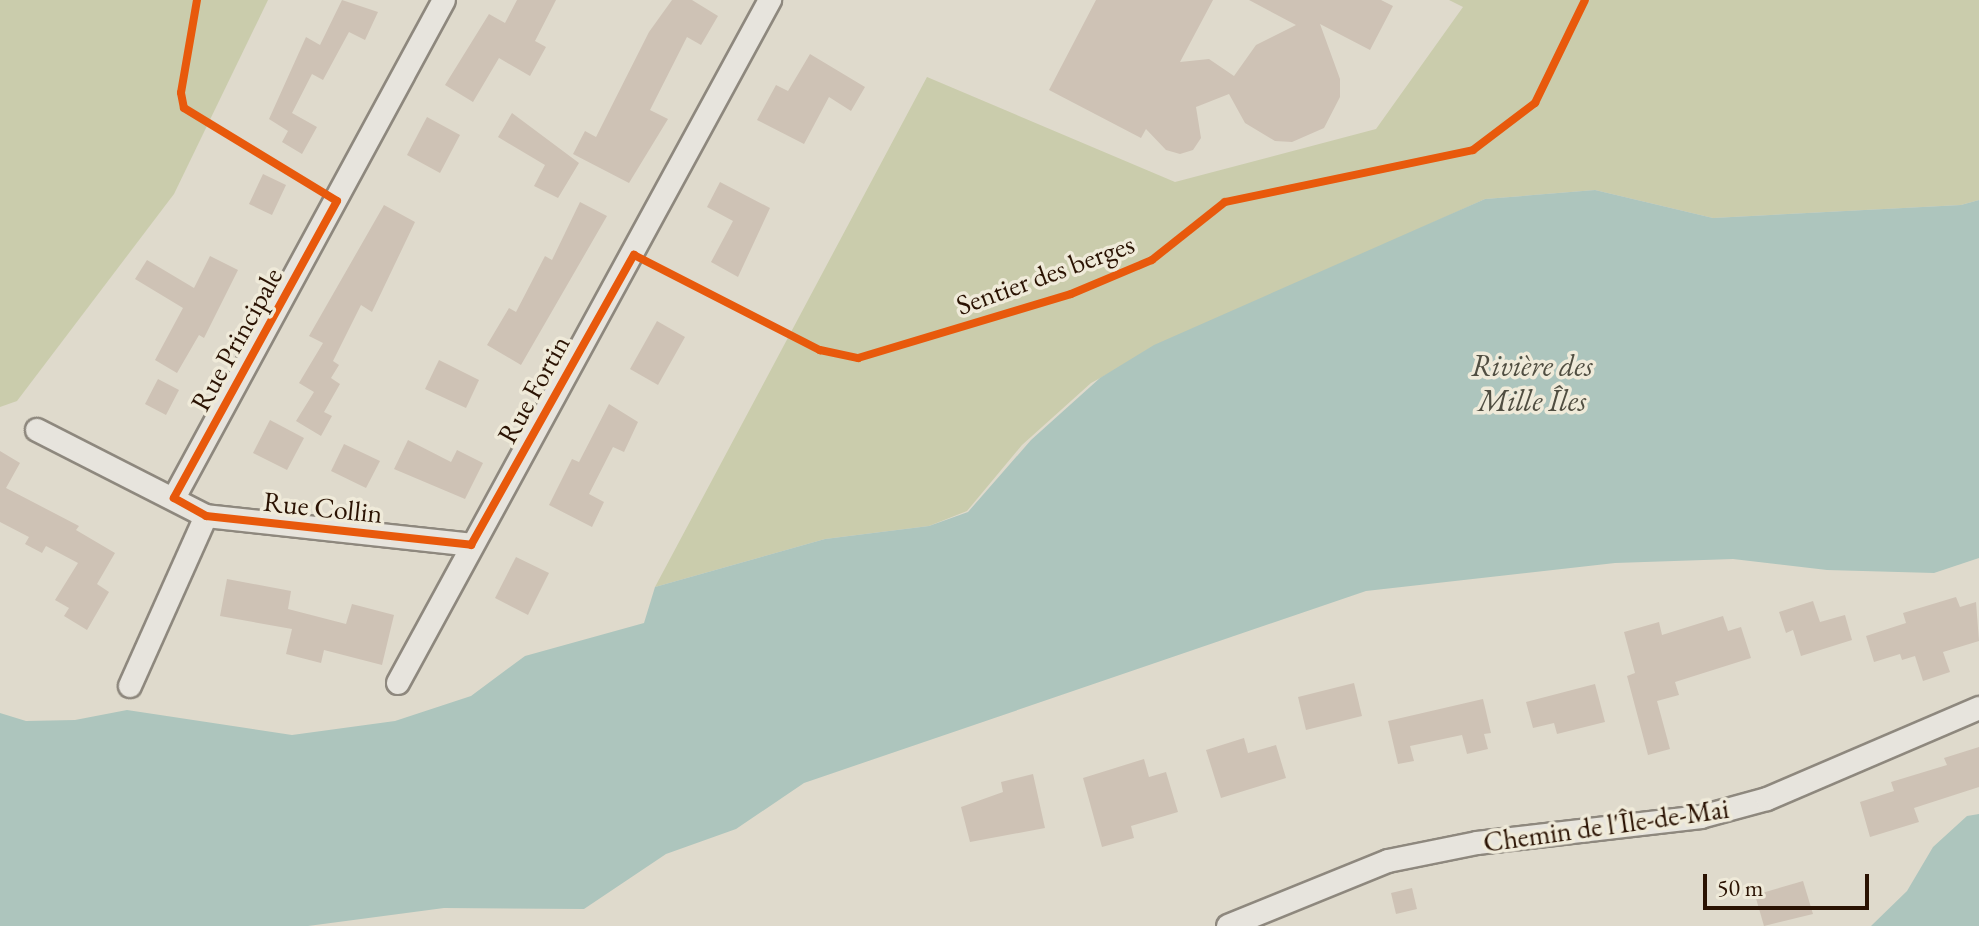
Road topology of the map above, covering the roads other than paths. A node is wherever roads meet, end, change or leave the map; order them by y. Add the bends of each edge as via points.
1 (444, 0) edge
2 (770, 0) edge
3 (37, 430) dead end
4 (174, 498) junction
5 (206, 516) junction
6 (471, 545) junction
7 (398, 683) dead end
8 (130, 686) dead end
9 (1979, 708) edge
10 (1228, 926) edge

1 - 4 street, Rue Principale
2 - 6 street, Rue Fortin
3 - 4 street, Rue Collin
4 - 5 street, Rue Collin
5 - 6 street, Rue Collin
5 - 8 street
6 - 7 street, Rue Fortin
9 - 10 street, Chemin de l'Île-de-Mai via 1767,799 1701,817 1477,843 1388,861

